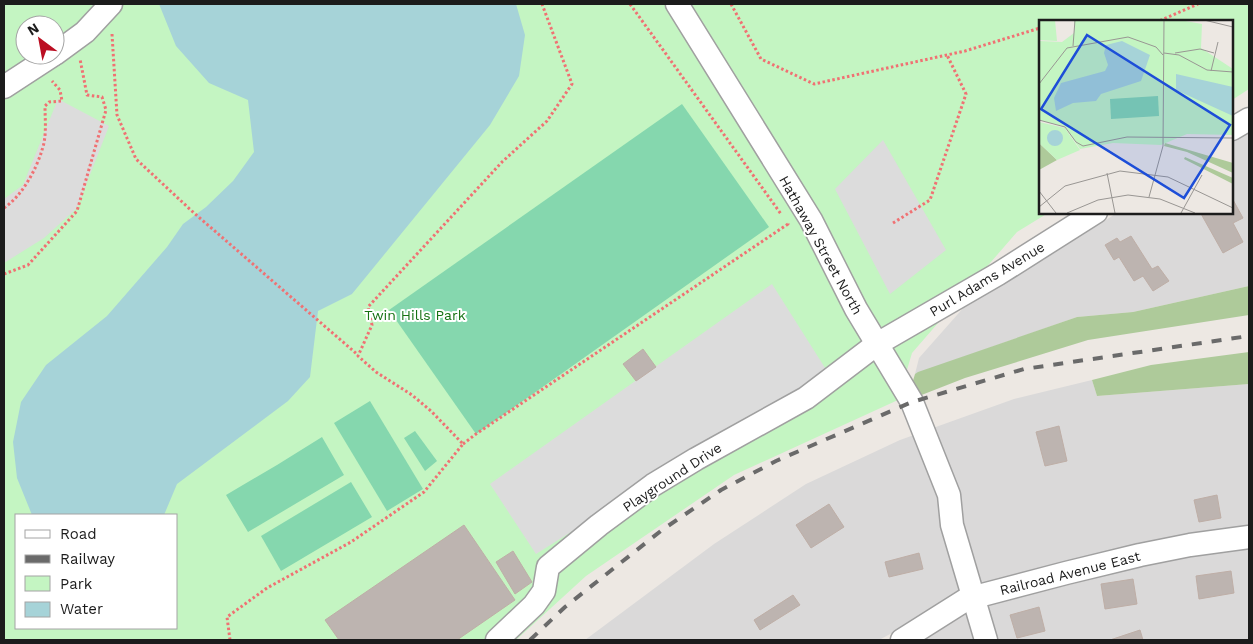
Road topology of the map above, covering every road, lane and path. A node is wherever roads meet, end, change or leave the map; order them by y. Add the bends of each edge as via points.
1 (111, 4) edge
2 (542, 4) edge
3 (630, 4) edge
4 (677, 4) edge
5 (731, 4) edge
6 (1198, 4) edge
7 (1161, 20) edge
8 (112, 28) dead end
9 (1039, 28) edge
10 (65, 46) edge
11 (79, 52) dead end
12 (948, 55) junction
13 (38, 65) edge
14 (46, 79) dead end
15 (4, 88) edge
16 (1249, 119) edge
17 (1233, 128) edge
18 (4, 208) edge
19 (1093, 214) edge
20 (893, 223) dead end
21 (4, 274) edge
22 (877, 344) junction
23 (358, 356) junction
24 (463, 444) junction
25 (1249, 537) edge
26 (973, 598) junction
27 (230, 640) edge
28 (497, 640) edge
29 (902, 640) edge
30 (986, 640) edge

1 - 10 street via 85,32
2 - 23 path via 572,84 547,122 502,162 368,307 372,325
3 - 24 path via 788,224
4 - 22 street, Hathaway Street North via 811,220
5 - 12 path via 761,59 814,84
6 - 7 path
8 - 23 path via 117,115 136,159
9 - 12 path
11 - 21 path via 86,95 102,97 106,110 77,211 28,264
12 - 20 path via 966,94 930,200
13 - 15 street
14 - 18 path via 60,90 62,101 49,102 45,106 43,149 18,198
16 - 17 street
19 - 22 street, Purl Adams Avenue
22 - 26 street, Hathaway Street North via 912,402 949,495 952,525
22 - 28 street, Playground Drive via 806,398 696,458 600,525 548,567 544,590 534,605
23 - 24 path via 418,400
24 - 27 path via 424,492 351,542 267,588 227,617
25 - 26 street, Railroad Avenue East via 1140,555
26 - 29 street, Railroad Avenue East
26 - 30 street, Hathaway Street North

